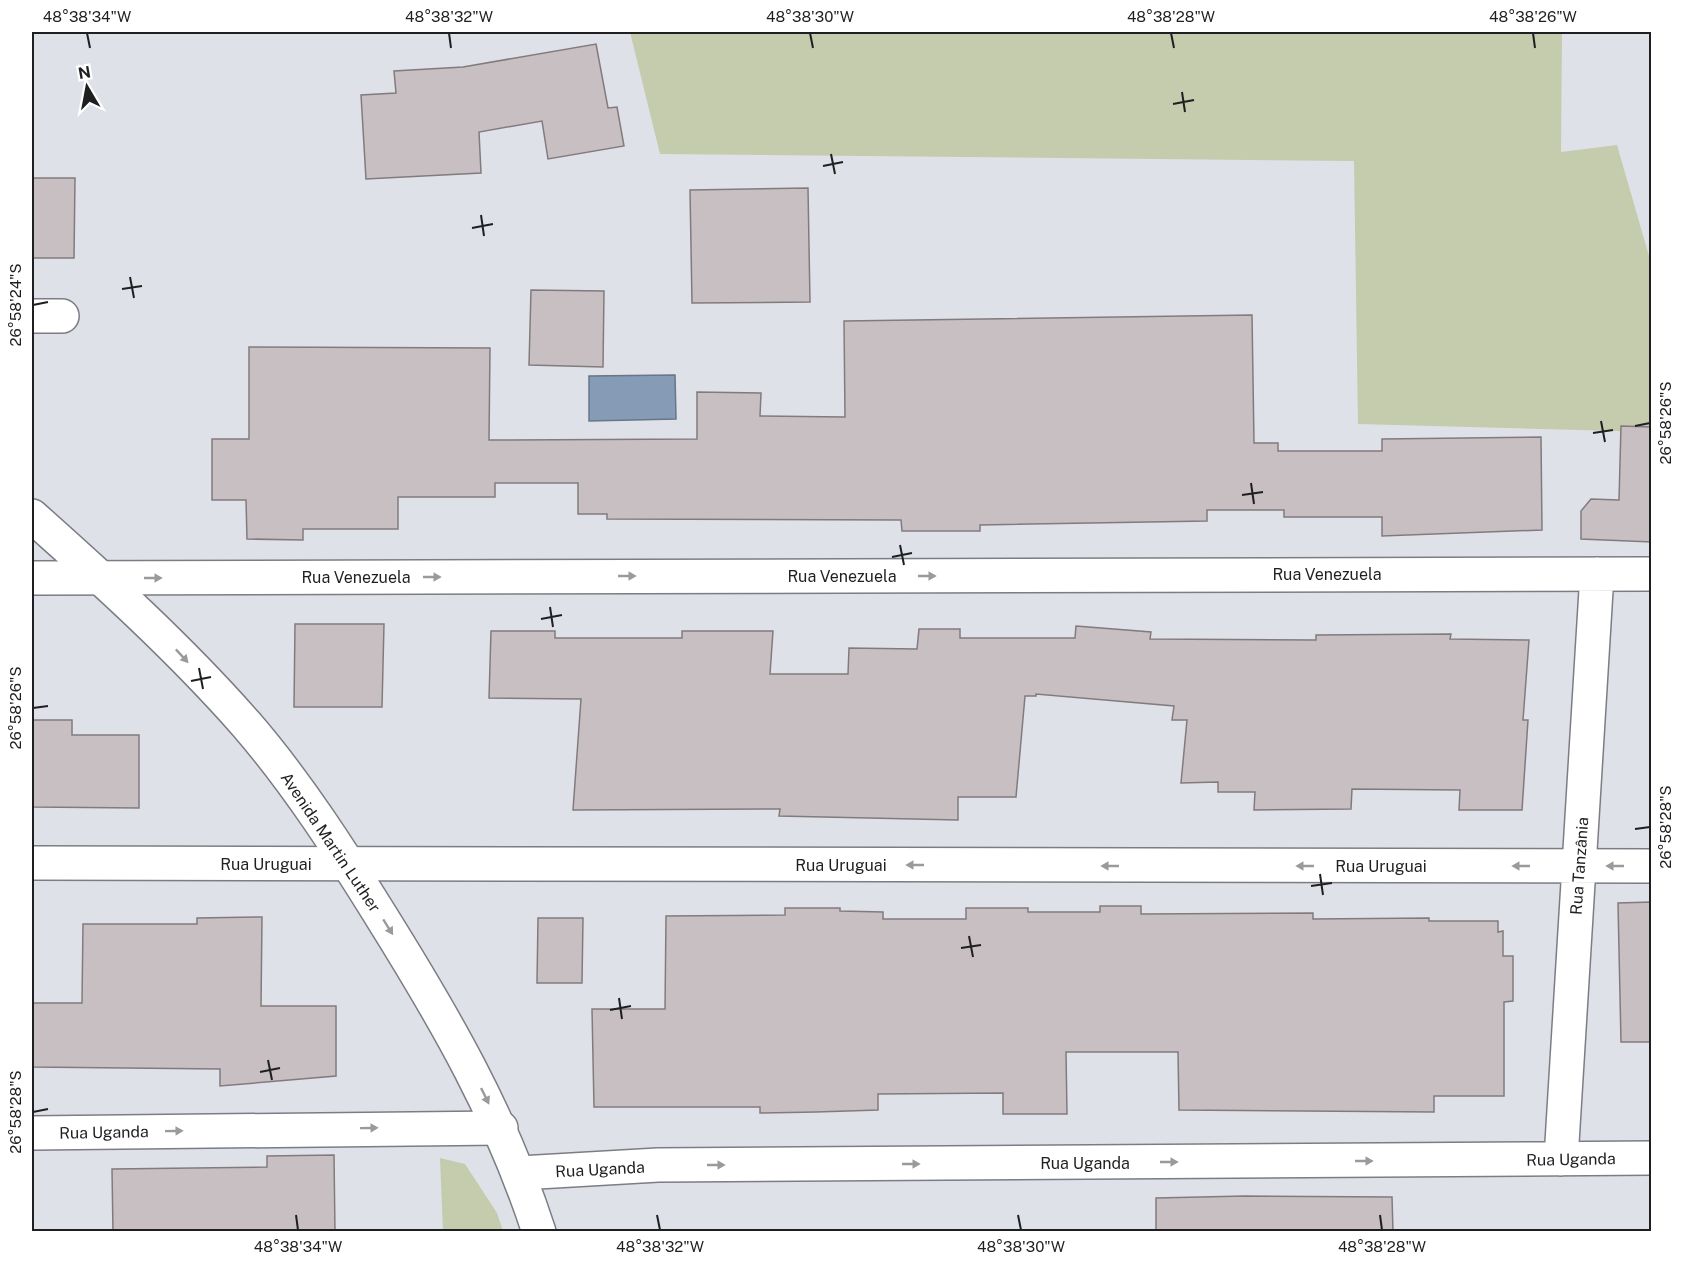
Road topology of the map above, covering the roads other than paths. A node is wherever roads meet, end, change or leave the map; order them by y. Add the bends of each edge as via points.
1 (32, 516) edge
2 (1597, 573) junction
3 (1652, 574) edge
4 (32, 578) edge
5 (101, 578) junction
6 (32, 863) edge
7 (349, 864) junction
8 (1579, 866) junction
9 (1652, 867) edge
10 (501, 1128) junction
11 (32, 1133) edge
12 (1652, 1158) edge
13 (1561, 1159) junction
14 (520, 1173) junction
15 (539, 1232) edge

1 - 5 street, Avenida Martin Luther
2 - 3 street, Rua Venezuela
5 -> 2 street, Rua Venezuela
2 - 8 street, Rua Tanzânia
4 - 5 street, Rua Venezuela
5 -> 7 street, Avenida Martin Luther via 246,725
6 - 7 street, Rua Uruguai
8 -> 7 street, Rua Uruguai
7 -> 10 street, Avenida Martin Luther via 471,1066
9 -> 8 street, Rua Uruguai
8 - 13 street, Rua Tanzânia
11 -> 10 street, Rua Uganda
10 - 14 street, Avenida Martin Luther
12 - 13 street, Rua Uganda
14 -> 13 street, Rua Uganda via 657,1166
14 - 15 street, Avenida Martin Luther

